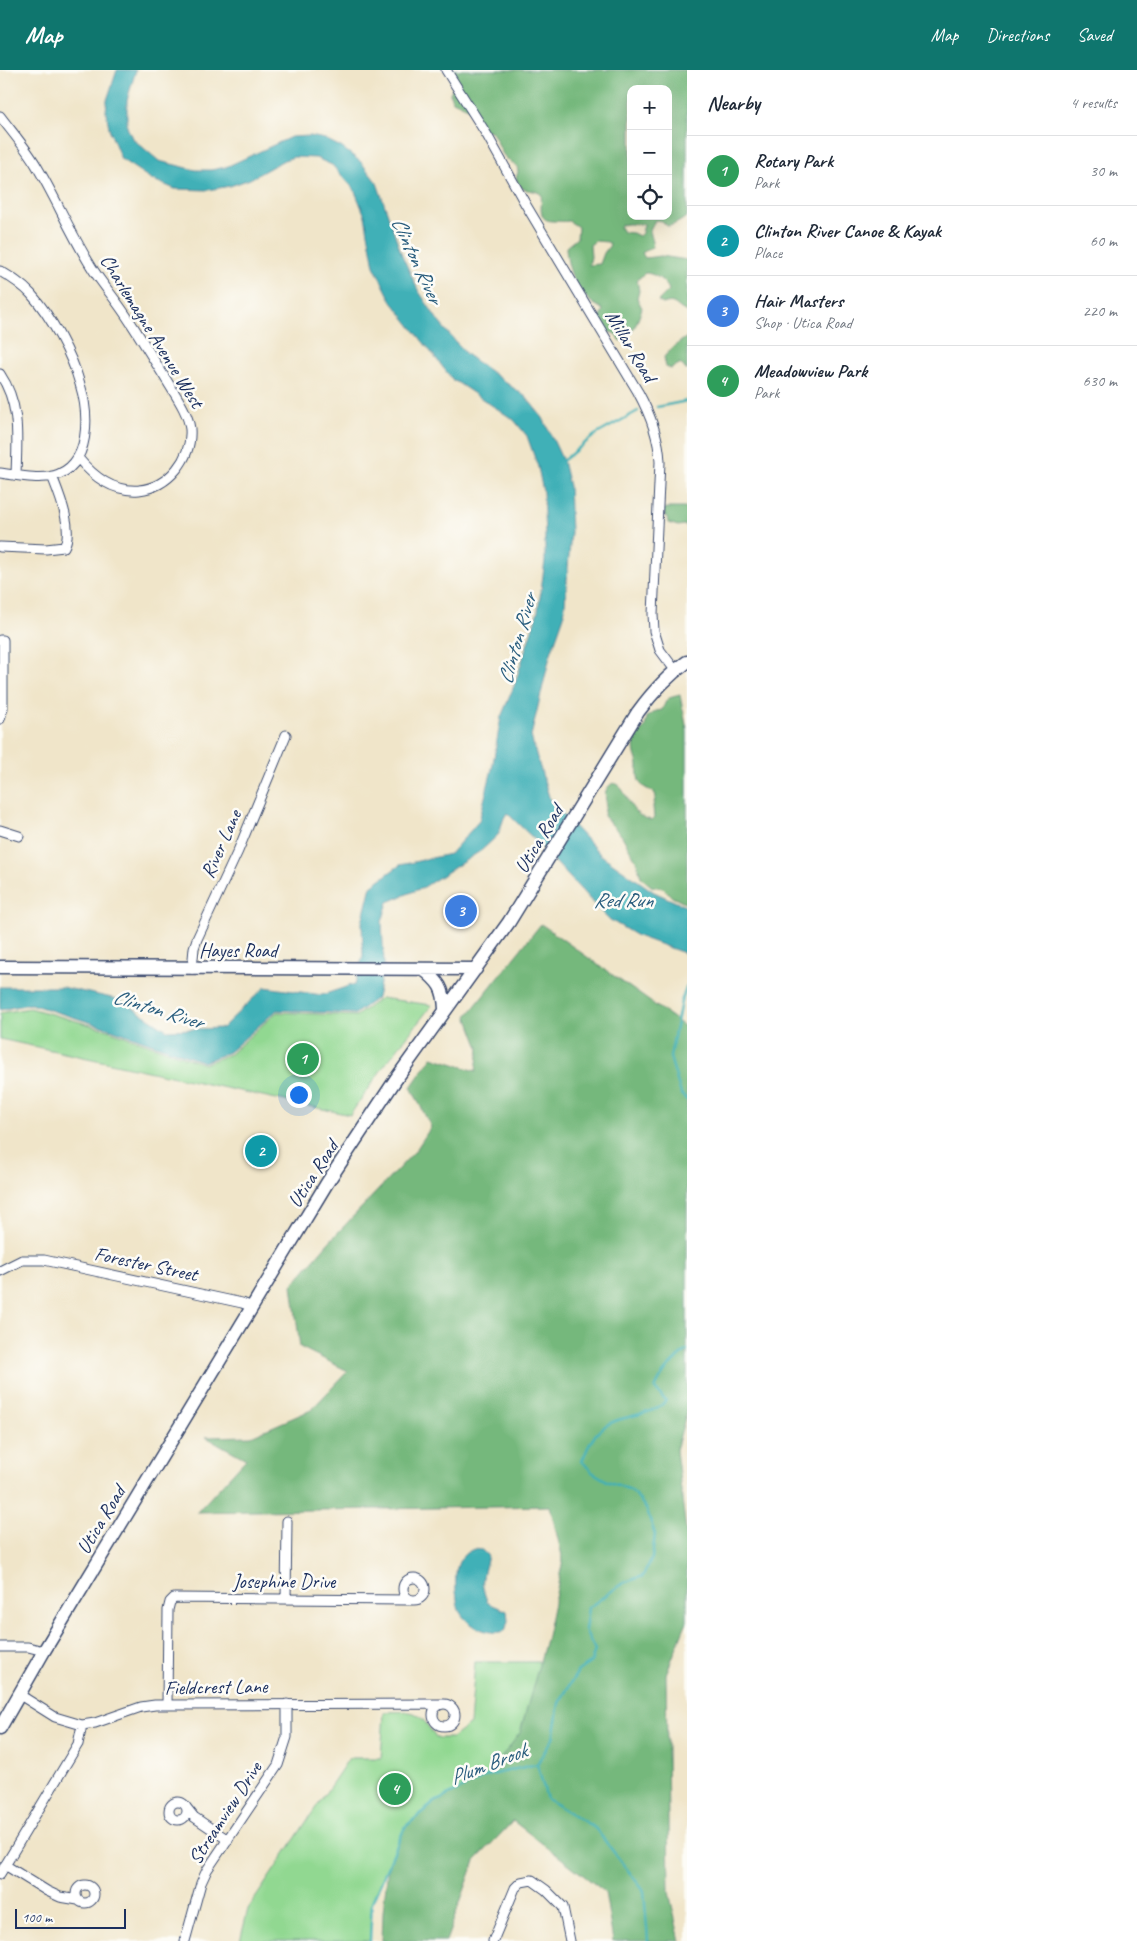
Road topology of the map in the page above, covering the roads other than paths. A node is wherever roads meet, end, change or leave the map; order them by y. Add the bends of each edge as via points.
1 (446, 70) edge
2 (0, 116) edge
3 (0, 272) edge
4 (0, 374) edge
5 (78, 458) junction
6 (0, 473) edge
7 (16, 475) junction
8 (52, 476) junction
9 (0, 547) edge
10 (2, 640) edge
11 (687, 662) edge
12 (675, 670) junction
13 (0, 719) edge
14 (286, 735) dead end
15 (0, 830) edge
16 (20, 836) dead end
17 (0, 967) edge
18 (192, 969) junction
19 (423, 969) junction
20 (476, 969) junction
21 (445, 1009) junction
22 (0, 1271) edge
23 (253, 1307) junction
24 (287, 1522) dead end
25 (403, 1589) junction
26 (286, 1599) junction
27 (395, 1599) junction
28 (410, 1600) junction
29 (0, 1647) edge
30 (44, 1651) junction
31 (20, 1695) junction
32 (287, 1704) junction
33 (424, 1704) junction
34 (442, 1704) junction
35 (167, 1705) junction
36 (433, 1714) junction
37 (82, 1726) junction
38 (0, 1728) edge
39 (186, 1807) junction
40 (194, 1816) junction
41 (184, 1818) junction
42 (228, 1840) junction
43 (5, 1865) junction
44 (0, 1874) edge
45 (77, 1896) dead end
46 (185, 1941) edge
47 (493, 1941) edge
48 (570, 1941) edge

1 - 12 street, Millar Road via 638,392 653,423 660,450 654,631 660,650
2 - 5 street, Charlemagne Avenue West via 35,163 80,248 127,316 181,404 188,422 189,437 184,458 165,480 146,489 110,485 98,479
3 - 5 street via 22,285 37,302 75,370 85,410 84,442
4 - 7 street via 8,386 16,412
5 - 8 street via 66,470
6 - 7 street
7 - 8 street
8 - 9 street via 65,516 67,538 64,547
10 - 13 street via 3,708
11 - 12 street, Utica Road
12 - 20 street, Utica Road via 648,698 506,927
14 - 18 street, River Lane via 197,939
15 - 16 street
17 - 18 street, Hayes Road
18 - 19 street, Hayes Road
19 - 20 street, Hayes Road
19 - 21 street via 439,984
20 - 21 street, Utica Road
21 - 23 street, Utica Road via 327,1184
22 - 23 street, Forester Street via 22,1260 54,1262
23 - 30 street, Utica Road
24 - 26 street
25 - 27 street
25 - 28 street
25 - 28 street via 412,1578 422,1582 425,1588 423,1595 418,1600
26 - 27 street, Josephine Drive
26 - 35 street, Josephine Drive via 174,1598 168,1610
27 - 28 street, Josephine Drive
29 - 30 street via 28,1647
30 - 31 street, Utica Road
31 - 37 street via 55,1717
31 - 38 street, Utica Road
32 - 33 street, Fieldcrest Lane
32 - 35 street, Fieldcrest Lane
32 - 42 street, Streamview Drive via 287,1737 278,1765
33 - 34 street, Fieldcrest Lane
33 - 36 street
34 - 36 street
34 - 36 street via 453,1708 454,1721 441,1725
35 - 37 street, Fieldcrest Lane via 141,1707
37 - 43 street via 78,1744
39 - 40 street
39 - 41 street
39 - 41 street via 179,1802 170,1808 169,1814 173,1819
40 - 41 street
40 - 42 street
42 - 46 street, Streamview Drive via 201,1883
43 - 44 street
43 - 45 street via 47,1892
47 - 48 street via 514,1888 521,1882 532,1880 563,1907

